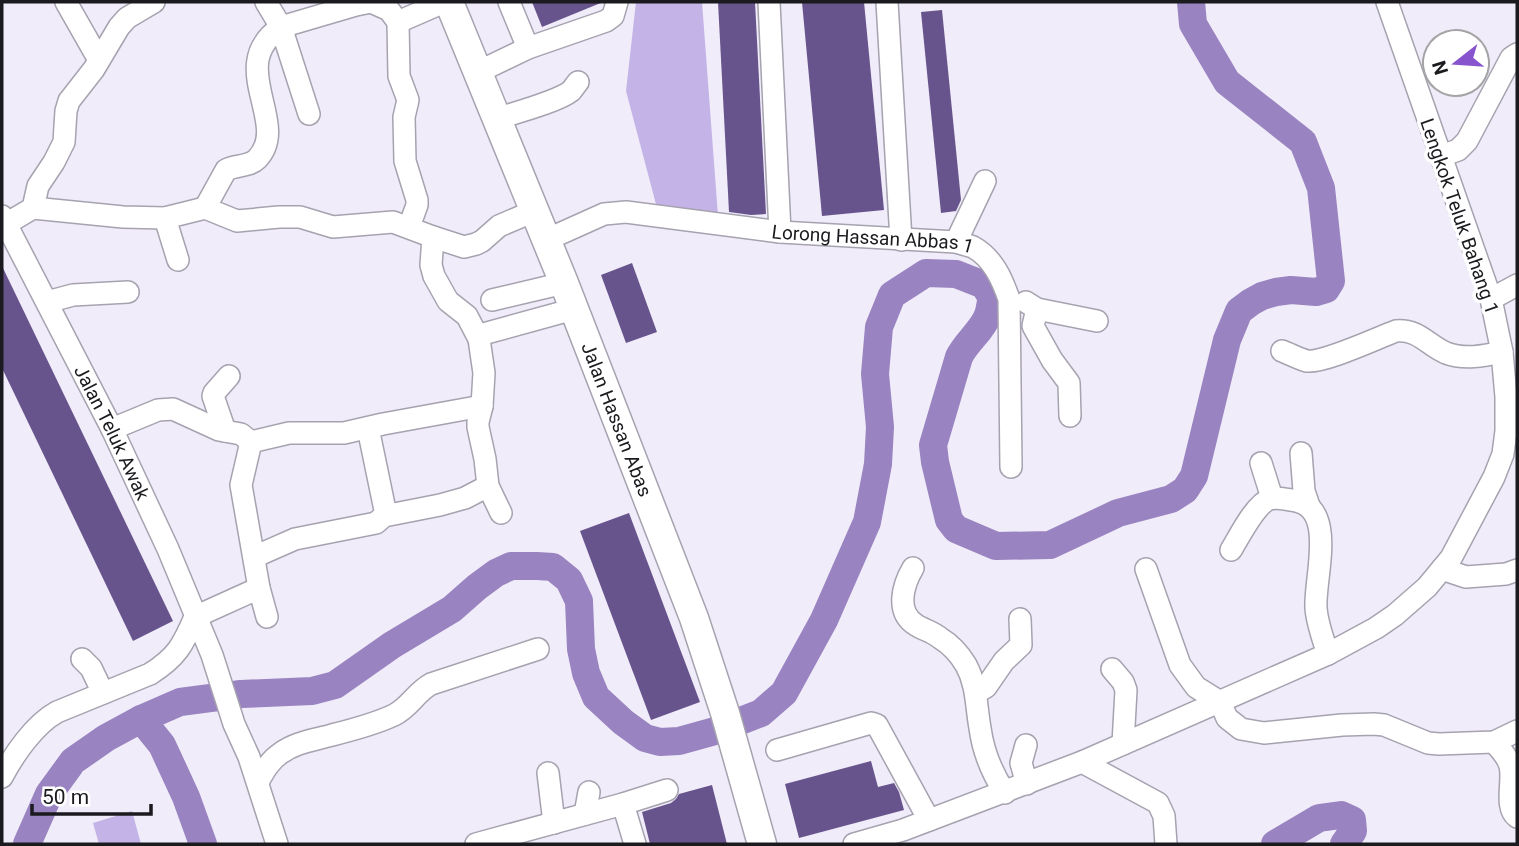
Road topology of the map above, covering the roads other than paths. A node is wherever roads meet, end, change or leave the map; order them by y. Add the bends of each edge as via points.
1 (66, 2) edge
2 (153, 2) edge
3 (265, 2) edge
4 (444, 2) edge
5 (449, 2) edge
6 (509, 2) edge
7 (617, 2) edge
8 (769, 2) edge
9 (887, 2) edge
10 (1387, 2) edge
11 (398, 22) junction
12 (281, 27) junction
13 (528, 48) junction
14 (1517, 54) edge
15 (99, 60) junction
16 (478, 72) junction
17 (578, 82) dead end
18 (309, 114) dead end
19 (496, 119) junction
20 (1441, 156) junction
21 (985, 181) dead end
22 (33, 208) junction
23 (205, 208) junction
24 (534, 211) junction
25 (165, 218) junction
26 (4, 220) edge
27 (409, 227) junction
28 (780, 232) junction
29 (433, 237) junction
30 (546, 240) junction
31 (901, 240) junction
32 (956, 242) junction
33 (178, 260) dead end
34 (564, 283) junction
35 (1517, 285) edge
36 (1005, 287) junction
37 (128, 292) dead end
38 (1491, 299) junction
39 (492, 300) dead end
40 (47, 302) junction
41 (573, 309) junction
42 (1037, 309) junction
43 (1097, 321) dead end
44 (479, 338) junction
45 (1282, 351) dead end
46 (1502, 352) junction
47 (229, 376) dead end
48 (482, 405) junction
49 (1070, 416) dead end
50 (378, 420) junction
51 (112, 429) junction
52 (225, 432) junction
53 (250, 442) junction
54 (1301, 453) dead end
55 (1261, 463) dead end
56 (1010, 467) dead end
57 (488, 486) junction
58 (1272, 498) junction
59 (1309, 506) junction
60 (501, 513) dead end
61 (384, 516) junction
62 (1231, 550) dead end
63 (254, 557) junction
64 (913, 568) dead end
65 (1146, 569) dead end
66 (1442, 569) junction
67 (1517, 570) edge
68 (259, 588) junction
69 (195, 617) junction
70 (267, 617) dead end
71 (1020, 619) dead end
72 (538, 649) dead end
73 (1328, 654) junction
74 (82, 659) dead end
75 (1112, 669) dead end
76 (976, 693) junction
77 (103, 694) junction
78 (1220, 702) junction
79 (1517, 731) edge
80 (1494, 742) junction
81 (1123, 744) junction
82 (1026, 745) dead end
83 (778, 750) dead end
84 (1082, 762) junction
85 (548, 773) dead end
86 (2, 777) edge
87 (258, 782) junction
88 (1027, 784) junction
89 (667, 790) dead end
90 (589, 792) dead end
91 (1005, 793) junction
92 (623, 804) junction
93 (585, 814) junction
94 (1517, 817) edge
95 (929, 820) junction
96 (554, 823) junction
97 (906, 837) edge
98 (880, 841) edge
99 (482, 843) edge
100 (276, 844) edge
101 (635, 844) edge
102 (762, 844) edge
103 (854, 844) edge
104 (1166, 844) edge

1 - 15 street
2 - 15 street via 127,18
3 - 12 street
4 - 11 street
5 - 16 main road, Jalan Hassan Abas
6 - 13 street
7 - 13 street via 613,16 606,21
8 - 28 street
9 - 31 street
10 - 20 street, Lengkok Teluk Bahang 1
11 - 12 street via 389,10 371,2
11 - 27 street via 399,76 408,100 405,161 417,200
12 - 18 street
12 - 23 street via 263,46 257,65 267,126 265,146 253,163 226,170
13 - 16 street
14 - 20 street via 1462,147
15 - 22 street via 67,106 64,142 38,186
16 - 19 main road, Jalan Hassan Abas
17 - 19 street via 571,91
19 - 24 main road, Jalan Hassan Abas
20 - 38 street, Lengkok Teluk Bahang 1
21 - 32 street
22 - 25 street
22 - 26 street
23 - 25 street
23 - 27 street via 237,221 300,217 333,227 393,222
24 - 29 street via 499,226 472,246
24 - 30 main road, Jalan Hassan Abas
25 - 33 street
26 - 40 street, Jalan Teluk Awak
27 - 29 street
28 - 30 street, Lorong Hassan Abbas 1 via 626,212 604,214
28 - 31 street, Lorong Hassan Abbas 1
29 - 44 street via 434,276
30 - 34 main road, Jalan Hassan Abas
31 - 32 street, Lorong Hassan Abbas 1
32 - 36 street, Lorong Hassan Abbas 1 via 985,257
34 - 39 street
34 - 41 main road, Jalan Hassan Abas
35 - 38 street
36 - 42 street
36 - 56 street, Lorong Hassan Abbas 1 via 1009,299
37 - 40 street via 73,295
38 - 46 street, Lengkok Teluk Bahang 1
40 - 51 street, Jalan Teluk Awak
41 - 44 street
41 - 102 main road, Jalan Hassan Abas via 694,618
42 - 43 street
42 - 49 street via 1033,326 1069,383
44 - 48 street
45 - 46 street via 1314,361 1404,330 1458,356
46 - 66 street, Lengkok Teluk Bahang 1 via 1506,397 1503,454
47 - 52 street via 213,396
48 - 50 street
48 - 57 street via 478,427
50 - 53 street via 344,433 289,433
50 - 61 street
51 - 52 street via 149,413 173,409
51 - 69 street, Jalan Teluk Awak
52 - 53 street
53 - 63 street via 241,485
54 - 59 street
55 - 58 street
57 - 60 street
57 - 61 street via 465,498
58 - 59 street
58 - 62 street via 1261,504
59 - 73 street via 1320,529 1316,609
61 - 63 street via 376,523 295,539
63 - 68 street
64 - 76 street via 902,591 909,619 940,637 962,658
65 - 78 street via 1180,665 1196,687
66 - 67 street via 1466,577
66 - 73 street, Lengkok Teluk Bahang 1 via 1395,615
68 - 69 street
68 - 70 street
69 - 77 street via 182,646 162,666
69 - 87 street, Jalan Teluk Awak
71 - 76 street via 1021,645
72 - 87 street via 431,684 406,707 385,718 298,744 266,767
73 - 78 street, Lengkok Teluk Bahang 1
74 - 77 street
75 - 81 street via 1126,690
76 - 91 street via 986,755
77 - 86 street via 45,718
78 - 80 street via 1231,722 1255,732 1374,724 1433,744
78 - 81 street, Lengkok Teluk Bahang 1
79 - 80 street
80 - 94 street via 1509,763 1511,810
81 - 84 street, Lengkok Teluk Bahang 1
82 - 88 street via 1021,763
83 - 95 street via 875,723
84 - 88 street, Lengkok Teluk Bahang 1
84 - 104 street via 1158,803
85 - 96 street
87 - 100 street, Jalan Teluk Awak
88 - 91 street, Lengkok Teluk Bahang 1
89 - 92 street
90 - 93 street
91 - 95 street, Lengkok Teluk Bahang 1
92 - 93 street
92 - 101 street
93 - 96 street
95 - 97 street, Lengkok Teluk Bahang 1
96 - 99 street
97 - 98 street, Lengkok Teluk Bahang 1
98 - 103 street, Lengkok Teluk Bahang 1

